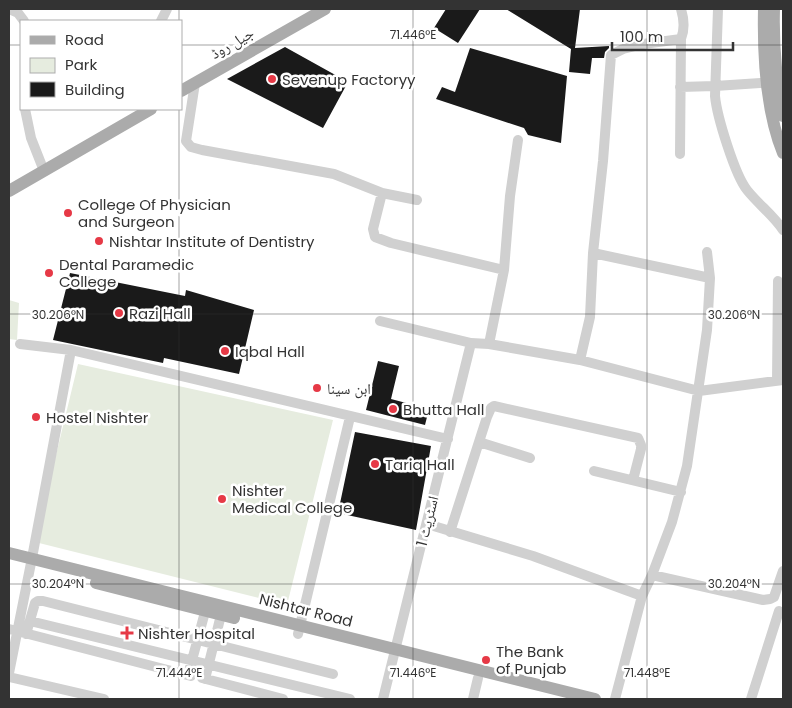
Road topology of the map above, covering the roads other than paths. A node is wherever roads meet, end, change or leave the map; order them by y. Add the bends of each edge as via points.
1 (9, 9) edge
2 (325, 9) edge
3 (681, 9) edge
4 (718, 9) edge
5 (764, 9) edge
6 (774, 9) edge
7 (24, 20) edge
8 (778, 38) edge
9 (680, 39) junction
10 (772, 82) junction
11 (195, 83) junction
12 (680, 86) junction
13 (715, 86) junction
14 (182, 90) edge
15 (25, 110) edge
16 (136, 113) edge
17 (783, 116) edge
18 (518, 140) dead end
19 (783, 153) edge
20 (680, 154) dead end
21 (44, 170) junction
22 (9, 191) edge
23 (382, 193) junction
24 (417, 200) dead end
25 (783, 230) edge
26 (707, 252) dead end
27 (593, 253) junction
28 (504, 270) junction
29 (710, 278) junction
30 (778, 280) dead end
31 (380, 321) dead end
32 (472, 343) junction
33 (20, 344) dead end
34 (489, 344) junction
35 (70, 350) junction
36 (580, 360) junction
37 (780, 380) edge
38 (699, 391) junction
39 (350, 417) junction
40 (448, 439) junction
41 (479, 442) junction
42 (530, 458) dead end
43 (594, 471) dead end
44 (633, 480) junction
45 (681, 492) junction
46 (426, 524) junction
47 (450, 532) junction
48 (9, 553) edge
49 (9, 561) edge
50 (31, 562) junction
51 (783, 571) edge
52 (652, 575) junction
53 (642, 596) junction
54 (206, 607) junction
55 (779, 611) dead end
56 (222, 615) junction
57 (30, 621) junction
58 (299, 630) junction
59 (17, 631) edge
60 (196, 640) junction
61 (213, 644) junction
62 (395, 654) junction
63 (191, 660) junction
64 (208, 664) junction
65 (9, 673) edge
66 (333, 674) dead end
67 (9, 677) edge
68 (196, 677) junction
69 (478, 678) junction
70 (104, 698) edge
71 (283, 699) edge
72 (350, 699) edge
73 (383, 699) edge
74 (473, 699) edge
75 (564, 699) edge
76 (596, 699) edge
77 (615, 699) edge
78 (751, 699) edge

1 - 7 street
2 - 11 main road, جیل روڈ
3 - 9 street via 683,32
4 - 13 street
5 - 10 main road via 763,38
6 - 8 main road
8 - 10 main road
9 - 12 street
9 - 27 street via 643,44 611,55
10 - 13 street
10 - 17 main road
10 - 19 main road
11 - 14 main road, جیل روڈ
11 - 23 street via 186,141 190,146 334,174
12 - 13 street
12 - 20 street
13 - 25 street via 716,110 735,165 747,190
15 - 21 street via 31,138
16 - 21 main road
18 - 28 street
21 - 22 main road
23 - 24 street
23 - 28 street via 373,229 375,237
26 - 29 street
27 - 29 street
27 - 36 street via 590,317
28 - 34 street
29 - 38 street
30 - 37 street
31 - 32 street
32 - 34 street
32 - 40 street, اسٹریٹ 1
33 - 35 street
34 - 36 street
35 - 39 street
35 - 50 street
36 - 38 street
37 - 38 street
38 - 45 street
39 - 40 street
39 - 58 street
40 - 46 street, اسٹریٹ 1
41 - 42 street
41 - 44 street via 494,406 635,437 640,441 641,450
41 - 47 street
43 - 44 street
44 - 45 street
45 - 52 street
46 - 47 street
46 - 62 street, اسٹریٹ 1
47 - 53 street via 533,556
48 - 50 main road, Nishtar Road
49 - 50 main road, Nishtar Road
50 - 54 main road, Nishtar Road
50 - 59 street
51 - 52 street via 774,597 763,600
52 - 53 street
53 - 77 street
54 - 56 main road, Nishtar Road
54 - 58 main road, Nishtar Road
54 - 60 street
55 - 78 street
56 - 58 main road, Nishtar Road
56 - 61 street
57 - 59 street
57 - 60 street via 35,603 43,601
57 - 63 street
58 - 62 main road, Nishtar Road
59 - 65 street
59 - 68 street
60 - 61 street
60 - 63 street
61 - 64 street
61 - 66 street
62 - 69 main road, Nishtar Road
62 - 73 street, اسٹریٹ 1
62 - 76 main road, Nishtar Road
63 - 64 street
63 - 68 street
64 - 68 street
64 - 72 street
67 - 70 street
68 - 71 street
69 - 74 street
69 - 75 main road, Nishtar Road

